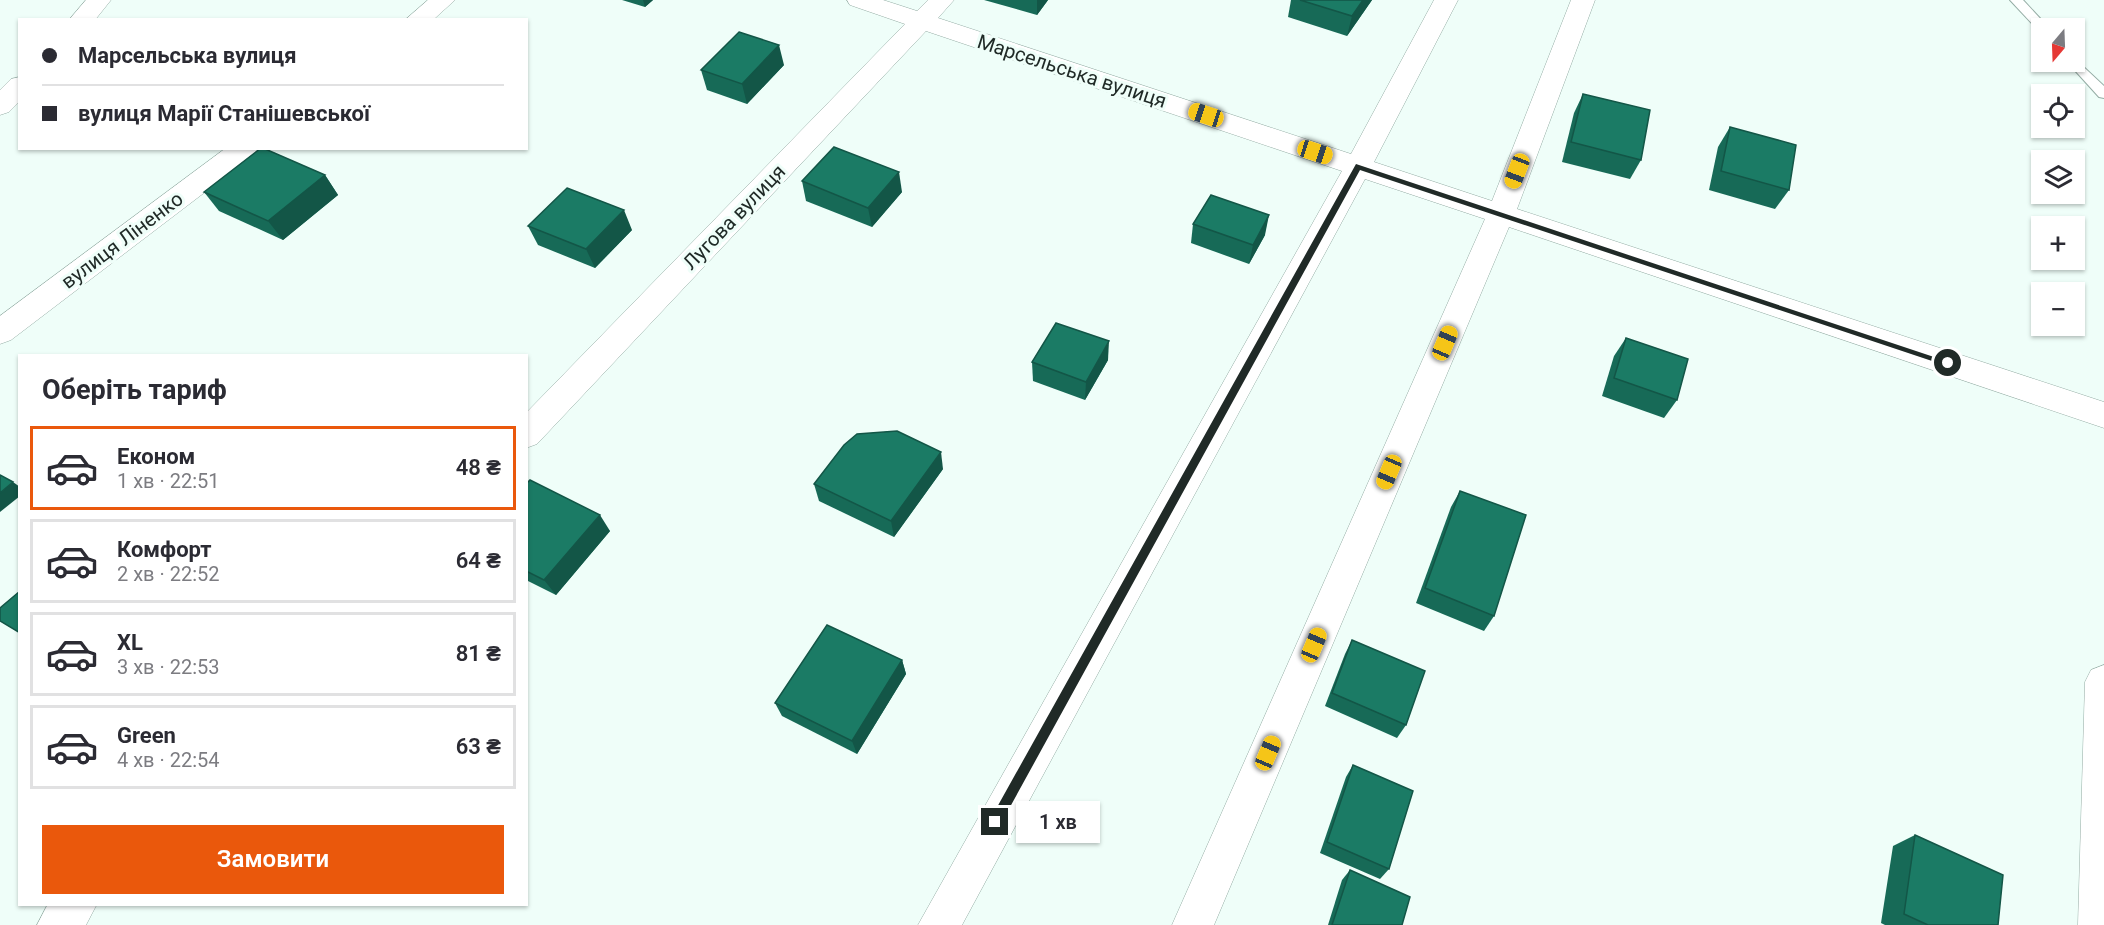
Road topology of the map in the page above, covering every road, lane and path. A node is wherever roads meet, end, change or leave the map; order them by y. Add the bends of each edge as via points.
1 (99, 0) edge
2 (443, 0) edge
3 (859, 0) edge
4 (942, 0) edge
5 (1446, 0) edge
6 (1582, 0) edge
7 (2016, 0) edge
8 (83, 18) edge
9 (420, 18) edge
10 (2033, 18) edge
11 (922, 21) junction
12 (2083, 72) edge
13 (18, 87) edge
14 (2104, 94) edge
15 (0, 105) edge
16 (242, 150) edge
17 (1358, 166) junction
18 (1501, 214) junction
19 (0, 332) edge
20 (2104, 415) edge
21 (528, 433) edge
22 (2104, 682) edge
23 (75, 906) edge
24 (58, 925) edge
25 (939, 925) edge
26 (1193, 925) edge
27 (2099, 925) edge

1 - 8 street
2 - 9 street
3 - 11 street, Марсельська вулиця
4 - 11 street, Лугова вулиця
5 - 17 street
6 - 18 street
7 - 10 lane
11 - 17 street, Марсельська вулиця
11 - 21 street, Лугова вулиця
12 - 14 lane
13 - 15 street
16 - 19 street, вулиця Ліненко
17 - 18 street, Марсельська вулиця
17 - 25 street
18 - 20 street, Марсельська вулиця
18 - 26 street
22 - 27 street
23 - 24 street

